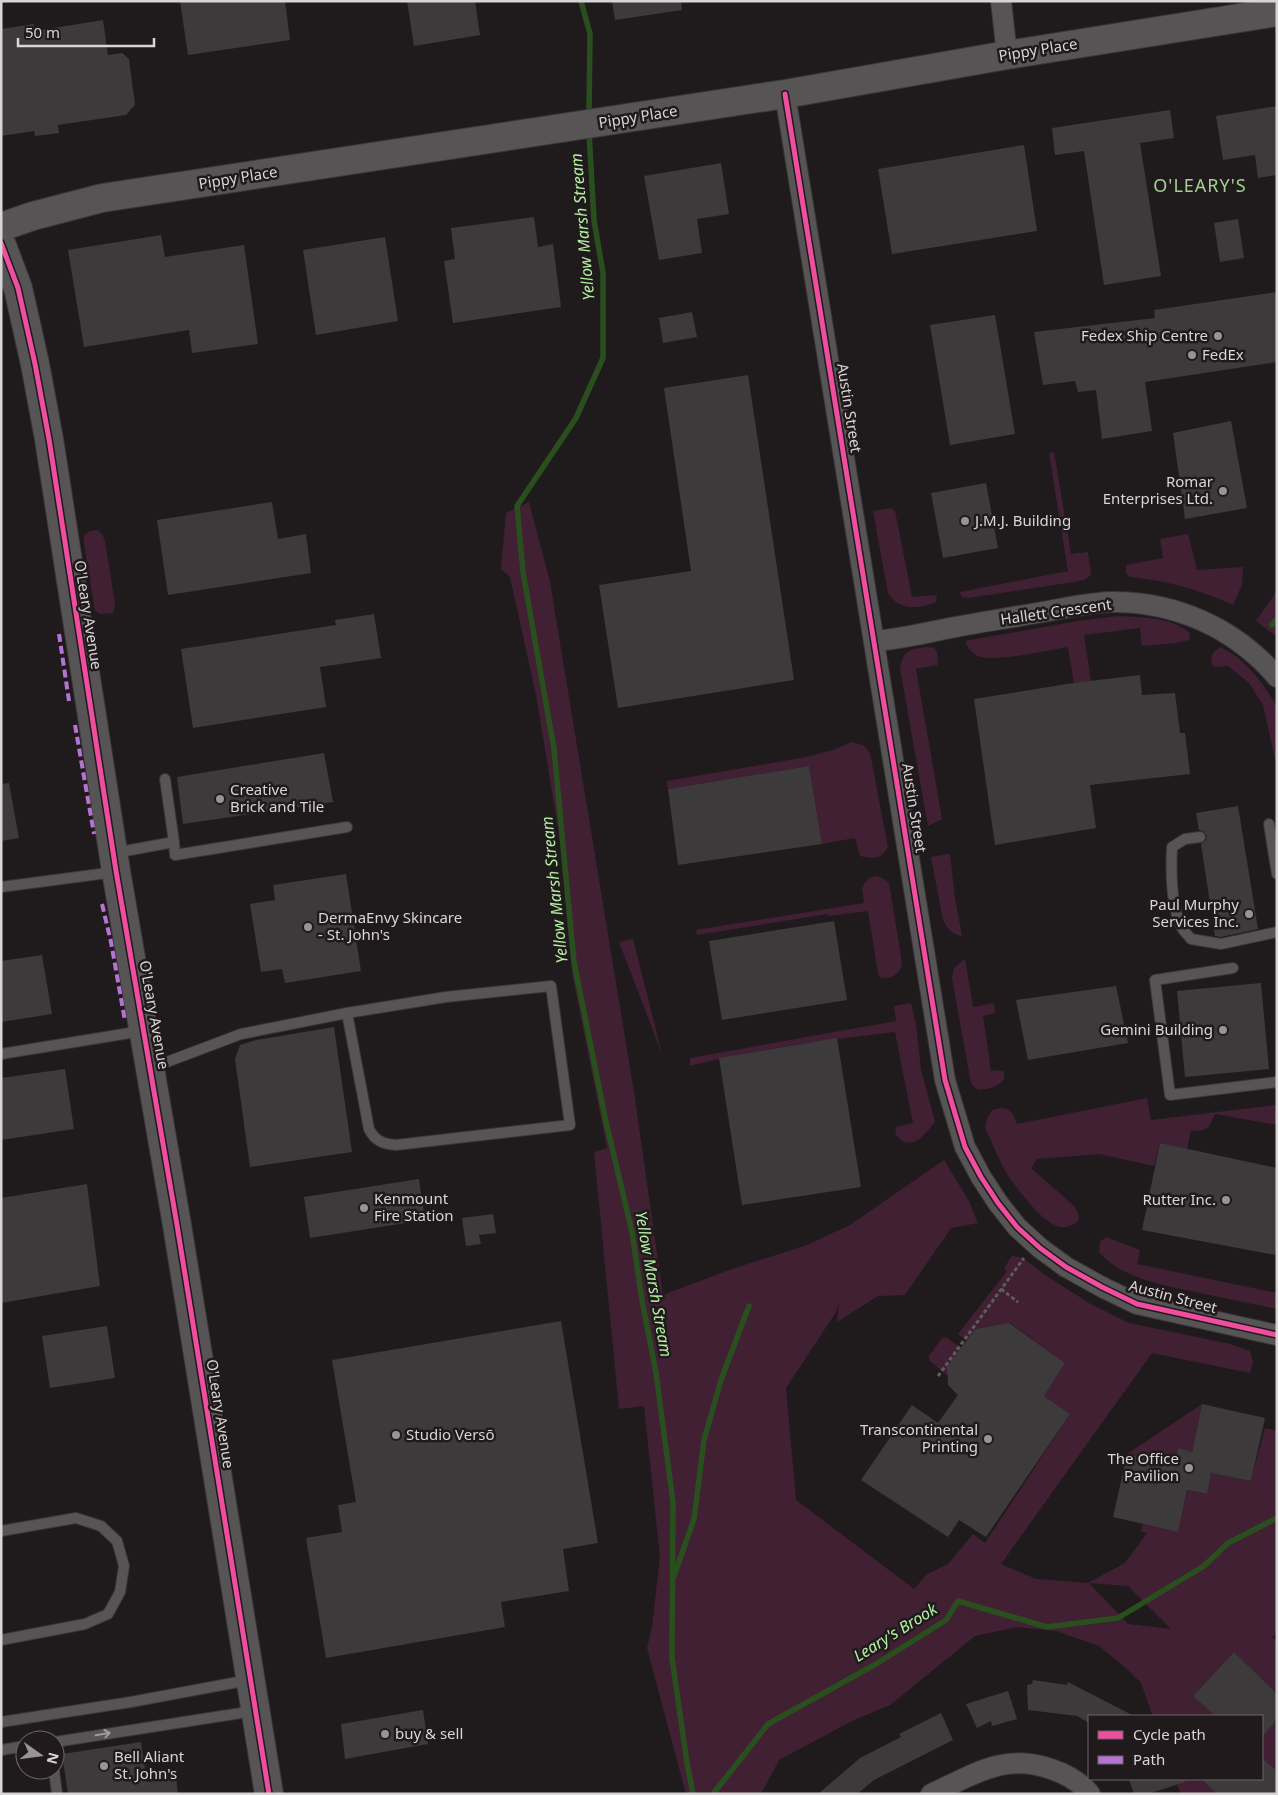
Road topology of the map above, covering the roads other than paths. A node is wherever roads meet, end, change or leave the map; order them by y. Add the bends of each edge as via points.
1 (1001, 1) edge
2 (1277, 12) edge
3 (1007, 55) junction
4 (785, 94) junction
5 (1, 227) edge
6 (1, 244) edge
7 (875, 641) junction
8 (1277, 677) edge
9 (165, 779) dead end
10 (1269, 824) dead end
11 (347, 827) dead end
12 (1200, 837) dead end
13 (174, 842) junction
14 (115, 862) junction
15 (1277, 874) edge
16 (1, 887) edge
17 (1277, 932) edge
18 (1233, 968) dead end
19 (347, 1012) junction
20 (143, 1031) junction
21 (1, 1054) edge
22 (150, 1068) junction
23 (1277, 1082) edge
24 (1277, 1335) edge
25 (1, 1532) edge
26 (1, 1640) edge
27 (251, 1680) junction
28 (256, 1711) junction
29 (1, 1722) edge
30 (65, 1740) edge
31 (15, 1748) edge
32 (1, 1750) edge
33 (55, 1780) edge
34 (57, 1794) edge
35 (269, 1794) edge
36 (931, 1794) edge
37 (1090, 1794) edge

1 - 3 street
2 - 3 street, Pippy Place
3 - 4 street, Pippy Place
4 - 5 street, Pippy Place via 102,198
4 - 7 street, Austin Street
6 - 14 street, O'Leary Avenue via 18,288 49,439
7 - 8 street, Hallett Crescent via 1082,605 1134,603 1188,615 1215,626 1240,641
7 - 24 street, Austin Street via 945,1080 965,1147 994,1196 1017,1226 1066,1267 1137,1304
9 - 13 lane
10 - 15 lane
11 - 13 lane via 175,855
12 - 17 lane via 1185,839 1172,847 1171,875 1176,909 1181,926 1191,939 1221,944
13 - 14 lane
14 - 16 lane
14 - 20 street, O'Leary Avenue
18 - 23 lane via 1155,980 1170,1096
19 - 19 lane via 551,986 570,1125 404,1144 378,1141 369,1130
19 - 22 lane via 241,1034
20 - 21 lane
20 - 22 street, O'Leary Avenue
22 - 27 street, O'Leary Avenue
25 - 26 lane via 76,1518 101,1526 117,1541 124,1566 120,1592 108,1614 85,1624
27 - 28 street, O'Leary Avenue
27 - 29 lane
30 -> 28 lane
28 - 35 street, O'Leary Avenue
31 - 32 lane
33 - 34 lane
36 - 37 street via 990,1767 1016,1762 1039,1765 1065,1774

